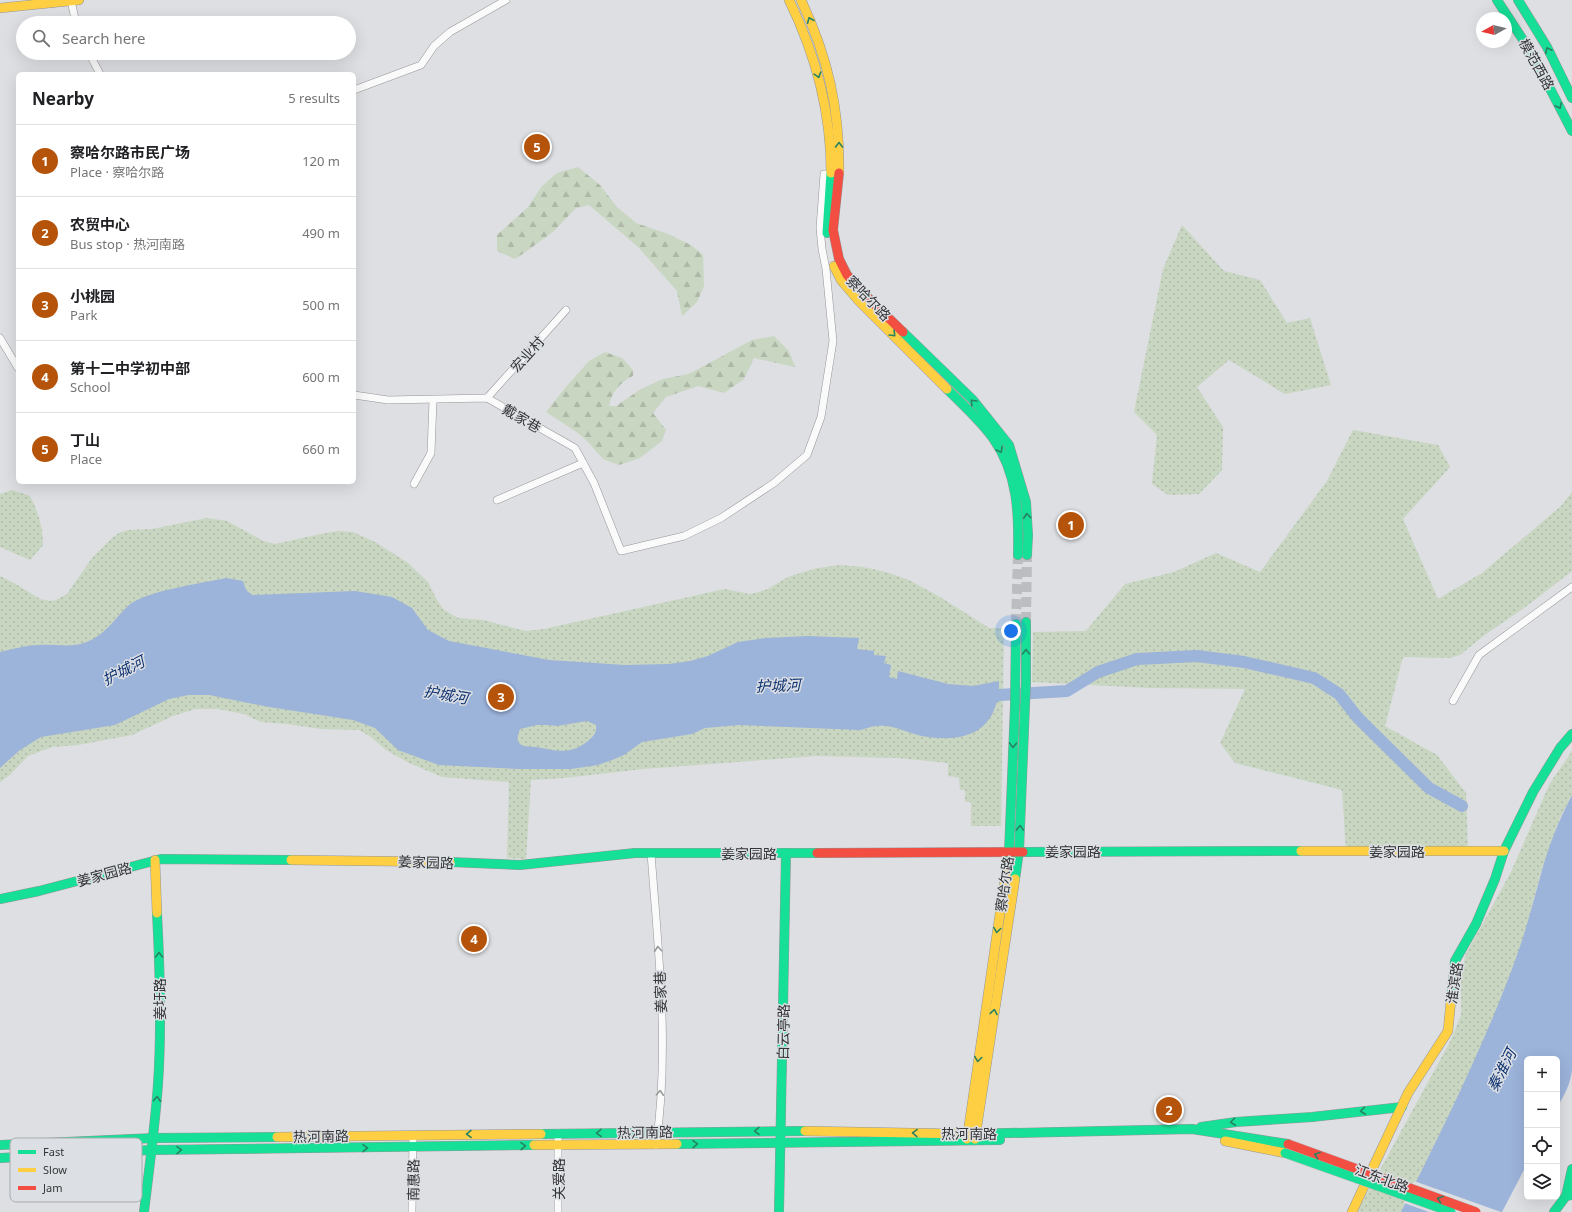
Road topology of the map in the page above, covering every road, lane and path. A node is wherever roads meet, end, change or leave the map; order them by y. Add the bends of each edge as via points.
1 (75, 0) edge
2 (506, 0) edge
3 (789, 0) edge
4 (801, 0) edge
5 (1497, 0) edge
6 (1518, 0) edge
7 (0, 8) edge
8 (76, 16) edge
9 (93, 60) edge
10 (99, 72) edge
11 (356, 89) edge
12 (1572, 98) edge
13 (1572, 131) edge
14 (835, 174) junction
15 (566, 310) dead end
16 (0, 338) edge
17 (16, 365) edge
18 (356, 395) edge
19 (487, 398) junction
20 (433, 400) junction
21 (583, 463) junction
22 (414, 484) dead end
23 (497, 500) dead end
24 (1023, 555) tunnel mouth
25 (1572, 587) edge
26 (1026, 622) tunnel mouth
27 (1016, 624) tunnel mouth
28 (1453, 701) dead end
29 (1572, 734) edge
30 (1019, 851) junction
31 (1504, 851) junction
32 (1009, 852) junction
33 (651, 853) junction
34 (786, 853) junction
35 (155, 860) junction
36 (0, 899) edge
37 (1402, 1107) junction
38 (1192, 1129) junction
39 (782, 1131) junction
40 (658, 1132) junction
41 (558, 1133) junction
42 (414, 1135) junction
43 (971, 1137) junction
44 (154, 1138) junction
45 (142, 1139) edge
46 (780, 1143) junction
47 (0, 1145) edge
48 (10, 1145) edge
49 (656, 1145) junction
50 (558, 1146) junction
51 (414, 1147) junction
52 (1287, 1149) junction
53 (142, 1150) edge
54 (151, 1150) junction
55 (10, 1157) edge
56 (0, 1158) edge
57 (1572, 1169) edge
58 (1569, 1196) edge
59 (144, 1212) edge
60 (412, 1212) edge
61 (558, 1212) edge
62 (779, 1212) edge
63 (1352, 1212) edge
64 (1451, 1212) edge
65 (1476, 1212) edge
66 (1554, 1212) edge

1 - 7 main road
1 - 8 street
2 - 11 street via 450,32 434,46 421,65
3 -> 14 main road, 察哈尔路 via 807,41 825,97
14 -> 4 main road, 察哈尔路 via 837,112 830,75
5 -> 13 main road, 模范西路 via 1532,52
12 -> 6 main road, 模范西路 via 1547,47
9 - 10 street
14 - 21 street, 戴家巷 via 824,174 820,228 832,341 821,417 807,455 774,483 722,518 684,536 621,551 594,482
14 - 24 main road, 察哈尔路 via 826,231 836,271 860,301 981,424 1001,450 1014,484
15 - 19 street, 宏业村
16 - 17 street
18 - 20 street, 戴家巷 via 388,400
19 - 20 street, 戴家巷
19 - 21 street, 戴家巷 via 575,448
20 - 22 street via 431,453
21 - 23 street
25 - 28 street via 1479,655
30 -> 26 main road, 察哈尔路
27 -> 32 main road, 察哈尔路
29 - 31 main road, 淮滨路 via 1560,748 1533,792
30 - 31 main road, 姜家园路
30 - 32 main road, 姜家园路
43 -> 30 main road, 察哈尔路
31 - 37 main road, 淮滨路 via 1476,924 1455,961 1448,1031 1408,1093
32 - 34 main road, 姜家园路
32 -> 43 main road, 察哈尔路
33 - 34 main road, 姜家园路
33 - 35 main road, 姜家园路 via 520,865 415,861
40 -> 33 street, 姜家巷 via 662,1052 660,968
34 - 39 main road, 白云亭路
35 - 36 main road, 姜家园路
44 -> 35 main road, 姜圩路 via 159,1067 159,950
37 -> 38 main road via 1236,1122
37 - 63 main road, 淮滨路
38 - 43 main road, 热河南路
38 - 52 main road, 热河南路
39 -> 40 main road, 热河南路
43 -> 39 main road, 热河南路
39 - 46 main road, 白云亭路
40 -> 41 main road, 热河南路
40 - 49 street, 姜家巷
41 -> 42 main road, 热河南路
41 - 50 street, 关爱路
42 - 44 main road, 热河南路
42 - 51 street, 南惠路
43 - 46 main road, 热河南路
43 - 52 main road, 热河南路 via 1192,1134
44 - 45 main road, 热河南路
44 - 54 main road, 姜圩路
49 -> 46 main road, 热河南路
46 - 62 main road, 白云亭路
47 - 48 main road, 热河南路
49 - 50 main road, 热河南路
51 -> 50 main road, 热河南路
50 - 61 street, 关爱路
54 -> 51 main road, 热河南路
51 - 60 street, 南惠路
52 - 64 main road, 江东北路, bridge
65 -> 52 main road, 江东北路, bridge
53 - 54 main road, 热河南路
54 - 59 main road, 姜圩路
55 - 56 main road, 热河南路
57 - 58 main road via 1566,1188
58 - 66 main road via 1561,1201

